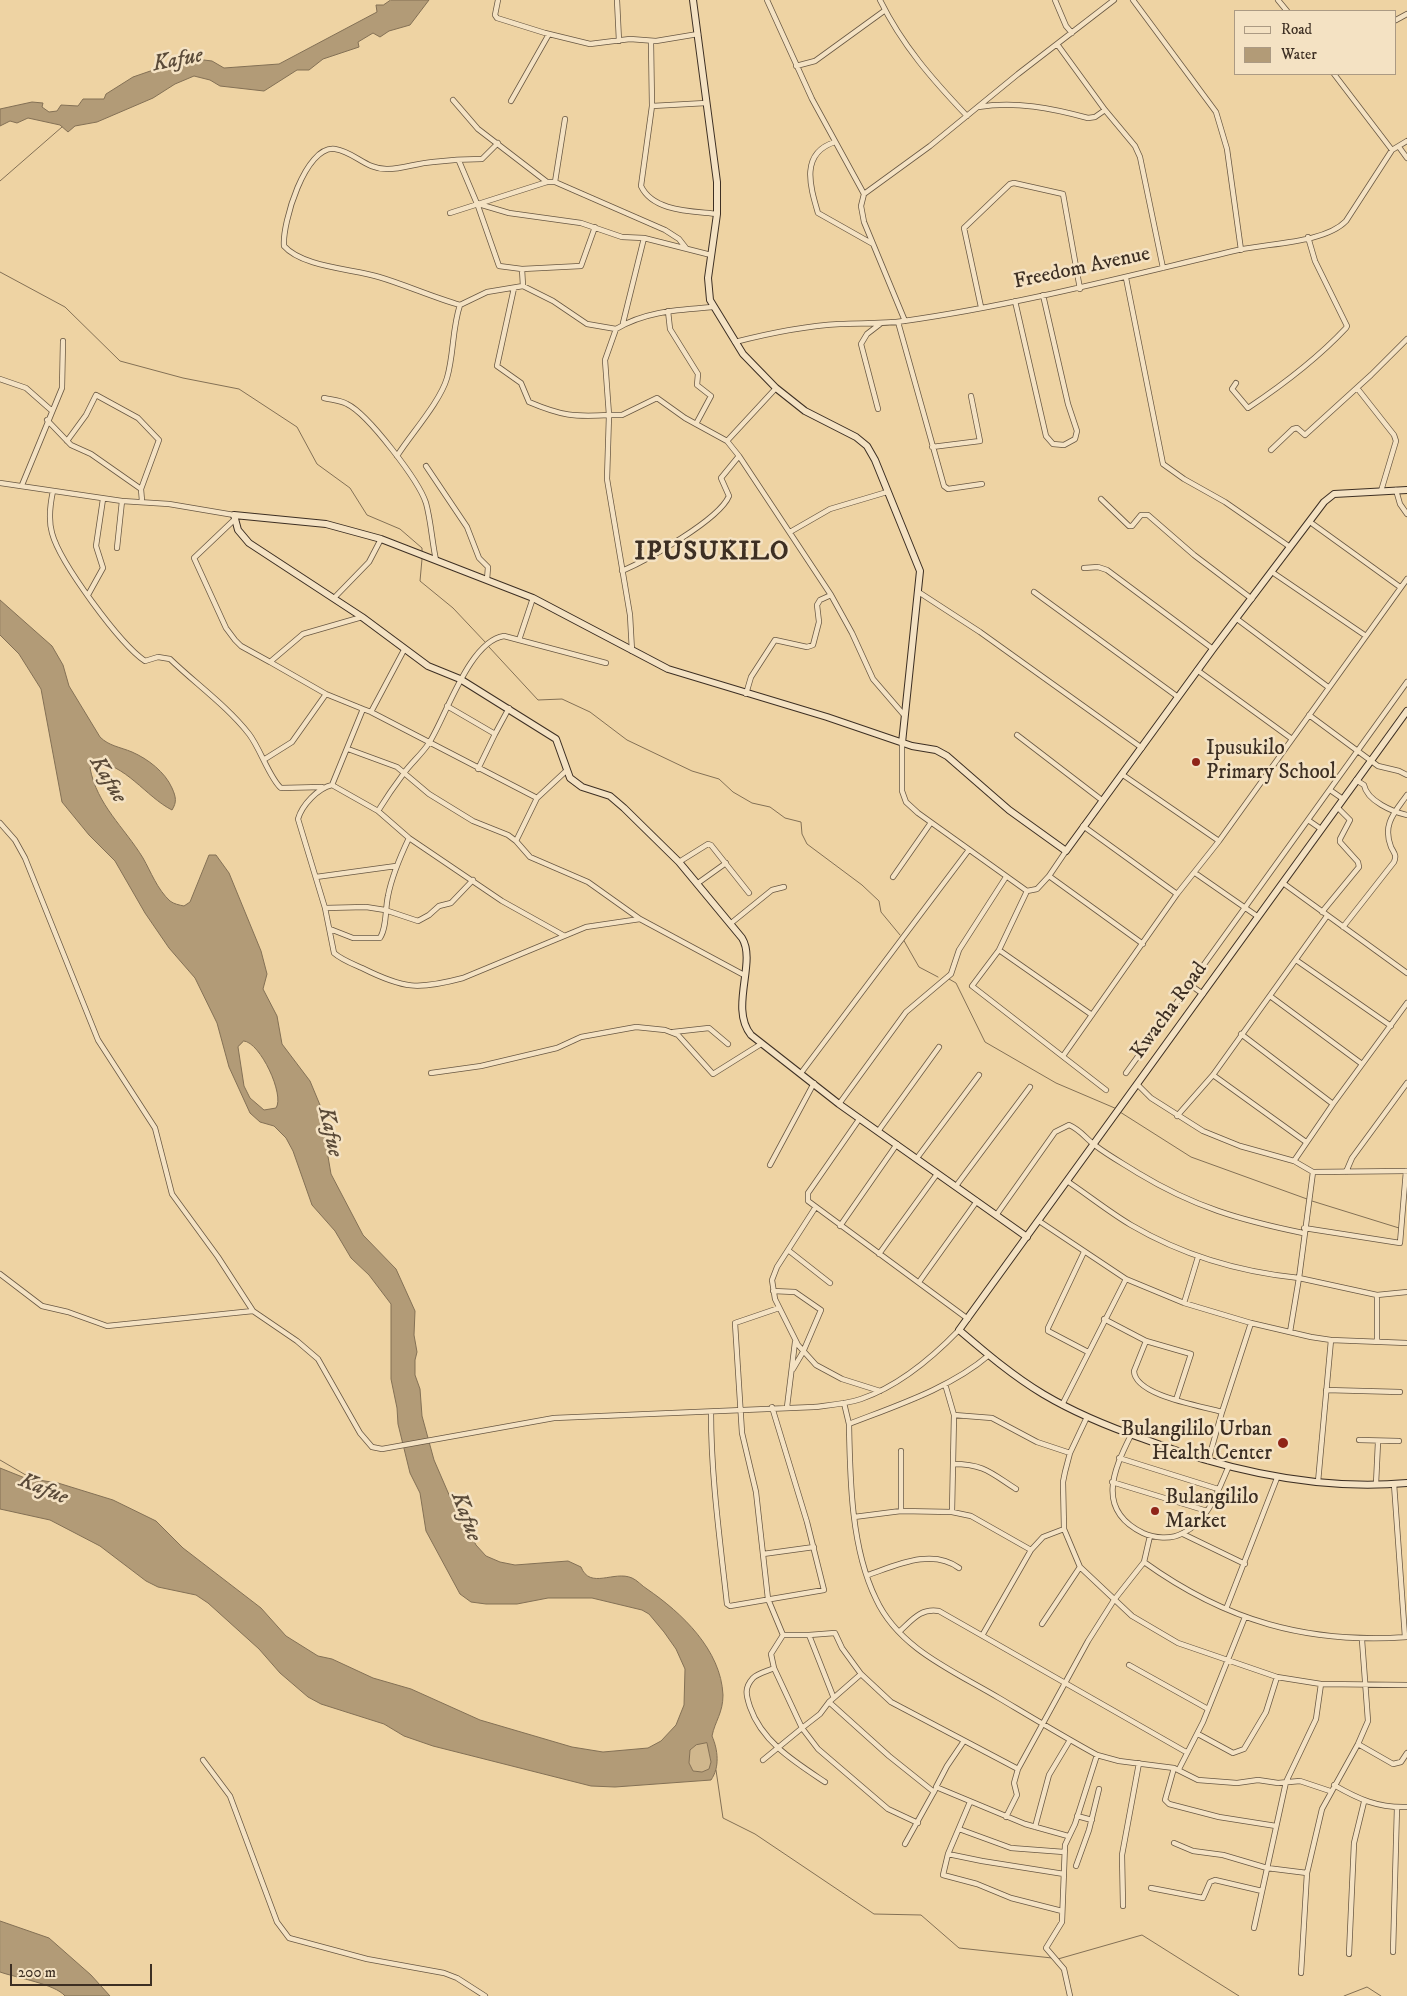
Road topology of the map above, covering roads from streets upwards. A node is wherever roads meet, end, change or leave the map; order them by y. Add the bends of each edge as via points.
1 (498, 0) edge
2 (617, 0) edge
3 (694, 0) edge
4 (767, 0) edge
5 (880, 0) edge
6 (1055, 0) edge
7 (1114, 0) edge
8 (1133, 0) edge
9 (884, 11) junction
10 (1072, 33) junction
11 (550, 34) junction
12 (698, 34) junction
13 (619, 41) junction
14 (651, 42) junction
15 (1057, 44) junction
16 (796, 66) junction
17 (1335, 75) edge
18 (453, 100) dead end
19 (511, 101) dead end
20 (706, 102) junction
21 (652, 106) junction
22 (978, 107) junction
23 (1105, 110) junction
24 (967, 116) junction
25 (564, 120) dead end
26 (1407, 141) edge
27 (835, 142) junction
28 (498, 143) junction
29 (1399, 147) junction
30 (1392, 150) junction
31 (1407, 158) edge
32 (459, 161) junction
33 (547, 182) junction
34 (555, 182) junction
35 (864, 194) junction
36 (480, 205) junction
37 (450, 214) dead end
38 (717, 214) junction
39 (594, 227) junction
40 (1308, 237) junction
41 (644, 238) junction
42 (873, 244) junction
43 (686, 248) junction
44 (1241, 250) junction
45 (711, 255) junction
46 (1163, 268) junction
47 (522, 269) junction
48 (1126, 278) junction
49 (523, 286) junction
50 (514, 288) junction
51 (1080, 289) junction
52 (1043, 295) junction
53 (1015, 301) junction
54 (460, 305) junction
55 (981, 307) junction
56 (714, 308) junction
57 (668, 311) junction
58 (905, 321) junction
59 (898, 322) junction
60 (623, 323) junction
61 (881, 323) junction
62 (616, 328) junction
63 (1407, 339) edge
64 (63, 341) dead end
65 (735, 342) junction
66 (0, 379) edge
67 (1236, 383) dead end
68 (776, 388) junction
69 (1357, 388) junction
70 (970, 396) dead end
71 (324, 398) dead end
72 (878, 409) dead end
73 (51, 410) junction
74 (609, 415) junction
75 (47, 420) junction
76 (696, 424) junction
77 (67, 441) junction
78 (727, 441) junction
79 (932, 447) junction
80 (1271, 450) dead end
81 (397, 456) junction
82 (739, 456) junction
83 (426, 466) dead end
84 (0, 483) edge
85 (982, 484) dead end
86 (22, 485) junction
87 (141, 489) junction
88 (1396, 490) junction
89 (1407, 490) edge
90 (53, 491) junction
91 (1381, 491) junction
92 (887, 492) junction
93 (103, 498) junction
94 (1100, 499) dead end
95 (122, 501) junction
96 (142, 501) junction
97 (1407, 514) edge
98 (235, 517) junction
99 (1310, 522) junction
100 (790, 532) junction
101 (381, 539) junction
102 (1290, 547) junction
103 (117, 548) dead end
104 (436, 560) junction
105 (1084, 568) dead end
106 (622, 571) junction
107 (1272, 572) junction
108 (1407, 579) edge
109 (487, 580) junction
110 (1400, 587) junction
111 (1034, 592) dead end
112 (920, 594) junction
113 (88, 595) junction
114 (831, 595) junction
115 (334, 598) junction
116 (533, 598) junction
117 (1252, 599) junction
118 (362, 617) junction
119 (1237, 619) junction
120 (1366, 636) junction
121 (519, 640) junction
122 (1212, 649) junction
123 (404, 650) junction
124 (632, 651) junction
125 (270, 662) junction
126 (606, 663) dead end
127 (1197, 670) junction
128 (460, 679) junction
129 (1407, 682) edge
130 (1328, 687) junction
131 (326, 694) junction
132 (746, 694) junction
133 (1178, 697) junction
134 (447, 706) junction
135 (509, 708) junction
136 (363, 710) junction
137 (1407, 711) edge
138 (370, 712) junction
139 (904, 714) junction
140 (1310, 715) junction
141 (1404, 719) edge
142 (495, 734) junction
143 (1017, 735) dead end
144 (1292, 738) junction
145 (902, 743) junction
146 (428, 744) junction
147 (1142, 748) junction
148 (348, 749) junction
149 (1358, 750) junction
150 (265, 759) junction
151 (1371, 761) junction
152 (478, 769) junction
153 (566, 771) junction
154 (404, 773) junction
155 (1123, 775) junction
156 (1407, 776) edge
157 (1356, 780) junction
158 (332, 785) junction
159 (322, 787) junction
160 (1330, 790) junction
161 (1407, 795) edge
162 (537, 798) junction
163 (1343, 799) junction
164 (1103, 801) junction
165 (1337, 807) junction
166 (378, 811) junction
167 (1393, 812) junction
168 (1407, 815) edge
169 (1308, 820) junction
170 (0, 823) edge
171 (930, 824) junction
172 (1083, 826) junction
173 (1321, 829) junction
174 (409, 838) junction
175 (516, 841) junction
176 (1219, 841) junction
177 (968, 850) junction
178 (1066, 850) junction
179 (679, 862) junction
180 (726, 863) junction
181 (396, 866) junction
182 (1195, 873) junction
183 (1049, 876) junction
184 (316, 877) junction
185 (893, 877) dead end
186 (1006, 877) junction
187 (473, 880) junction
188 (1283, 882) junction
189 (698, 883) junction
190 (784, 887) dead end
191 (1027, 891) junction
192 (749, 893) dead end
193 (1177, 894) junction
194 (325, 908) junction
195 (1244, 908) junction
196 (385, 910) junction
197 (1322, 912) junction
198 (1257, 916) junction
199 (1327, 916) junction
200 (640, 919) junction
201 (730, 924) junction
202 (1343, 927) junction
203 (330, 929) junction
204 (564, 935) junction
205 (1143, 944) junction
206 (999, 950) junction
207 (1296, 960) junction
208 (1407, 973) edge
209 (744, 975) junction
210 (1189, 984) junction
211 (1203, 994) junction
212 (1270, 996) junction
213 (1407, 1004) edge
214 (1092, 1015) junction
215 (1391, 1026) junction
216 (672, 1032) junction
217 (1241, 1034) junction
218 (728, 1044) dead end
219 (761, 1044) junction
220 (939, 1047) dead end
221 (1063, 1056) junction
222 (1362, 1064) junction
223 (431, 1073) dead end
224 (801, 1073) junction
225 (1126, 1073) dead end
226 (979, 1075) dead end
227 (1212, 1075) junction
228 (814, 1083) junction
229 (1407, 1083) edge
230 (1137, 1084) junction
231 (1030, 1087) dead end
232 (1106, 1090) dead end
233 (839, 1104) junction
234 (1333, 1104) junction
235 (1177, 1116) junction
236 (861, 1118) junction
237 (879, 1130) junction
238 (1306, 1142) junction
239 (897, 1144) junction
240 (1094, 1145) junction
241 (917, 1158) junction
242 (1294, 1161) junction
243 (1407, 1164) edge
244 (770, 1165) dead end
245 (1405, 1171) edge
246 (1313, 1172) junction
247 (1346, 1172) junction
248 (937, 1174) junction
249 (1068, 1181) junction
250 (956, 1186) junction
251 (977, 1201) junction
252 (814, 1208) junction
253 (997, 1214) junction
254 (1039, 1221) junction
255 (840, 1226) junction
256 (1303, 1230) junction
257 (1027, 1237) junction
258 (1400, 1243) junction
259 (1407, 1244) edge
260 (788, 1250) junction
261 (1084, 1252) junction
262 (879, 1254) junction
263 (1198, 1257) junction
264 (0, 1274) edge
265 (1298, 1278) junction
266 (1126, 1279) junction
267 (919, 1282) junction
268 (830, 1283) dead end
269 (773, 1291) junction
270 (1407, 1292) edge
271 (1377, 1295) junction
272 (1184, 1303) junction
273 (779, 1308) junction
274 (253, 1311) junction
275 (968, 1319) junction
276 (1104, 1319) junction
277 (1251, 1323) junction
278 (959, 1330) junction
279 (1290, 1332) junction
280 (795, 1340) junction
281 (1331, 1340) junction
282 (1146, 1341) junction
283 (1377, 1342) junction
284 (1407, 1343) edge
285 (803, 1352) junction
286 (1088, 1352) junction
287 (989, 1355) junction
288 (793, 1369) junction
289 (945, 1384) junction
290 (880, 1390) junction
291 (1326, 1390) junction
292 (1400, 1392) dead end
293 (1176, 1400) junction
294 (844, 1403) junction
295 (1062, 1405) junction
296 (787, 1406) junction
297 (772, 1407) junction
298 (742, 1410) junction
299 (711, 1412) junction
300 (1222, 1412) junction
301 (954, 1415) junction
302 (1087, 1417) junction
303 (849, 1424) junction
304 (1131, 1435) junction
305 (1359, 1440) dead end
306 (1399, 1441) dead end
307 (1378, 1442) junction
308 (901, 1451) dead end
309 (1070, 1453) junction
310 (1119, 1458) junction
311 (1208, 1461) junction
312 (953, 1464) junction
313 (1228, 1468) junction
314 (1278, 1478) junction
315 (1112, 1482) junction
316 (1318, 1482) junction
317 (1407, 1483) edge
318 (1376, 1484) junction
319 (1394, 1484) junction
320 (1016, 1489) dead end
321 (1218, 1489) junction
322 (901, 1511) junction
323 (1207, 1511) junction
324 (952, 1512) junction
325 (854, 1517) junction
326 (1064, 1529) junction
327 (1183, 1534) junction
328 (1150, 1536) junction
329 (814, 1547) junction
330 (1031, 1550) junction
331 (763, 1554) junction
332 (1144, 1562) junction
333 (1245, 1564) junction
334 (1080, 1567) junction
335 (959, 1568) dead end
336 (868, 1575) junction
337 (768, 1599) junction
338 (1114, 1600) junction
339 (1226, 1609) junction
340 (1245, 1617) junction
341 (1042, 1624) dead end
342 (900, 1631) junction
343 (983, 1634) junction
344 (783, 1635) junction
345 (810, 1635) junction
346 (1406, 1637) edge
347 (1362, 1640) junction
348 (1229, 1660) junction
349 (1129, 1665) dead end
350 (774, 1668) junction
351 (861, 1674) junction
352 (1277, 1677) junction
353 (1065, 1682) junction
354 (1321, 1684) junction
355 (1407, 1685) edge
356 (1366, 1686) junction
357 (833, 1696) junction
358 (829, 1702) junction
359 (1208, 1709) junction
360 (1042, 1723) junction
361 (802, 1728) junction
362 (1198, 1734) junction
363 (1070, 1740) junction
364 (964, 1741) junction
365 (1358, 1744) junction
366 (778, 1748) junction
367 (1186, 1752) junction
368 (1407, 1753) edge
369 (1097, 1755) junction
370 (203, 1760) dead end
371 (763, 1760) dead end
372 (1139, 1763) junction
373 (1018, 1769) junction
374 (1177, 1769) junction
375 (825, 1782) dead end
376 (1286, 1782) junction
377 (1334, 1785) junction
378 (935, 1789) junction
379 (1099, 1789) dead end
380 (1330, 1791) junction
381 (970, 1802) junction
382 (1364, 1802) junction
383 (1396, 1807) junction
384 (1407, 1807) edge
385 (1078, 1816) junction
386 (1006, 1817) junction
387 (1092, 1820) junction
388 (918, 1823) junction
389 (1276, 1826) junction
390 (1035, 1828) junction
391 (959, 1829) junction
392 (1068, 1836) junction
393 (905, 1844) dead end
394 (1174, 1844) dead end
395 (1064, 1852) junction
396 (948, 1854) junction
397 (1076, 1866) dead end
398 (1267, 1868) junction
399 (1308, 1873) junction
400 (1064, 1874) junction
401 (1151, 1888) dead end
402 (1262, 1891) junction
403 (1123, 1906) dead end
404 (1062, 1911) junction
405 (1254, 1928) dead end
406 (1393, 1952) dead end
407 (1349, 1954) dead end
408 (1301, 1973) dead end
409 (485, 1996) edge
410 (1070, 1996) edge

1 - 11 street via 496,17
2 - 13 street
3 - 12 street
4 - 16 street
5 - 9 street
6 - 10 street
7 - 10 street
8 - 44 street via 1216,112 1226,149
9 - 16 street via 815,61
9 - 24 street via 936,85
10 - 15 street
11 - 13 street via 590,44
11 - 19 street
12 - 14 street
12 - 20 street
13 - 14 street via 641,38
14 - 21 street
15 - 22 street
15 - 23 street
16 - 27 street
17 - 30 street
18 - 28 street via 478,129
20 - 21 street
20 - 38 street via 717,182
21 - 38 street via 642,173 643,189 669,207
22 - 23 street via 997,104 1038,106 1088,118
22 - 24 street
23 - 46 street via 1140,156
24 - 35 street
25 - 34 street
26 - 29 street
27 - 35 street
27 - 42 street via 820,148 812,165 811,191 818,213
28 - 32 street via 485,158
28 - 33 street
29 - 30 street
29 - 31 street
30 - 40 street, Freedom Avenue via 1346,221 1329,233
32 - 36 street
32 - 54 street via 378,169 336,149 323,153 307,166 302,175 284,243 299,256 334,268 378,276
33 - 34 street
33 - 36 street
34 - 43 street via 666,230
35 - 42 street via 862,214
36 - 37 street
36 - 39 street
36 - 47 street via 497,264
38 - 45 street
39 - 41 street via 622,237
39 - 47 street via 581,266
40 - 44 street, Freedom Avenue
40 - 67 street via 1315,261 1347,326 1309,364 1248,408 1232,389
41 - 43 street
41 - 60 street
42 - 58 street
43 - 45 street
44 - 46 street, Freedom Avenue
45 - 56 street via 708,284
46 - 48 street, Freedom Avenue
47 - 49 street
48 - 51 street, Freedom Avenue
48 - 102 street via 1163,464 1226,502
49 - 50 street
49 - 62 street via 587,324
50 - 54 street via 487,292
50 - 74 street via 497,366 520,383 527,399 535,404 564,415
51 - 52 street, Freedom Avenue
51 - 55 street via 1063,194 1014,183 964,228
52 - 53 street, Freedom Avenue
52 - 53 street via 1077,431 1075,439 1064,445 1053,444 1046,436
53 - 55 street, Freedom Avenue
54 - 81 street via 455,319 447,379
55 - 58 street, Freedom Avenue
56 - 57 street
56 - 65 street
57 - 60 street
57 - 76 street via 670,328 698,374 697,385 711,396
58 - 59 street, Freedom Avenue
59 - 61 street, Freedom Avenue
59 - 79 street
60 - 62 street
61 - 65 street, Freedom Avenue via 839,324 774,332
61 - 72 street via 860,344
62 - 74 street via 605,360
63 - 69 street
64 - 73 street via 63,384
65 - 68 street
66 - 73 street via 26,388
68 - 78 street
68 - 92 street via 805,410 867,446
69 - 80 street via 1304,435 1297,428 1293,429
69 - 91 street via 1394,435 1395,444
70 - 79 street via 980,441
71 - 81 street via 351,406 376,428
73 - 75 street
74 - 76 street via 622,415 657,398
74 - 106 street via 607,479
75 - 77 street
75 - 86 street
76 - 78 street
77 - 87 street
77 - 87 street via 96,395 136,416 159,440
78 - 82 street
79 - 85 street via 946,489
81 - 104 street via 425,500
82 - 100 street
82 - 106 street via 721,478 729,496 716,512 656,555
83 - 109 street via 467,526 479,558 488,567
84 - 86 street
86 - 90 street
87 - 96 street
88 - 89 street
88 - 91 street
88 - 97 street
90 - 93 street
90 - 113 street via 49,518 52,534
91 - 99 street via 1329,497
92 - 100 street via 830,509
92 - 112 street via 918,562
93 - 95 street
93 - 113 street via 96,546 103,568
94 - 117 street via 1129,526 1141,515 1148,515
95 - 96 street
95 - 103 street
96 - 98 street
98 - 101 street via 326,524
98 - 115 street via 241,534 249,543
98 - 125 street via 194,558 231,634 240,646
99 - 102 street
99 - 110 street
100 - 114 street
101 - 104 street
101 - 115 street via 369,562
102 - 107 street
104 - 109 street
105 - 122 street via 1107,570
106 - 124 street
107 - 117 street
107 - 120 street
108 - 110 street
109 - 116 street
110 - 120 street
111 - 133 street
112 - 139 street
112 - 147 street via 980,632
113 - 150 street via 142,659 170,659 238,720
114 - 132 street via 817,605 820,622 813,645 807,647 775,640 751,677
114 - 139 street via 870,674
115 - 118 street
116 - 121 street
116 - 124 street
117 - 119 street
118 - 123 street
118 - 125 street via 303,634
119 - 122 street
119 - 130 street
120 - 130 street
121 - 126 street
121 - 128 street via 504,636 494,640 471,662
122 - 127 street
123 - 128 street via 428,666
123 - 138 street
124 - 132 street via 668,670
125 - 131 street
127 - 133 street
127 - 144 street
128 - 134 street
128 - 135 street
129 - 149 street
130 - 140 street
131 - 136 street
131 - 150 street via 292,742
132 - 145 street
133 - 147 street
134 - 142 street
134 - 146 street
135 - 142 street
135 - 153 street via 556,739
136 - 138 street
136 - 148 street
137 - 141 street, Kwacha Road
138 - 146 street
139 - 145 street
140 - 144 street
140 - 149 street
141 - 151 street, Kwacha Road
142 - 152 street
143 - 164 street
144 - 176 street
145 - 171 street via 904,798
145 - 178 street via 936,750 947,756 1009,810
146 - 152 street
146 - 154 street
147 - 155 street
148 - 154 street via 389,762
148 - 158 street
149 - 151 street
149 - 160 street
150 - 159 street via 281,788
151 - 156 street
151 - 157 street, Kwacha Road
152 - 162 street
153 - 162 street
153 - 179 street via 577,784 600,791 617,801
154 - 166 street
154 - 175 street via 429,794 473,821
155 - 164 street
155 - 176 street
157 - 163 street, Kwacha Road
157 - 167 street via 1364,785 1366,792
158 - 159 street
158 - 166 street
159 - 184 street via 298,819
160 - 163 street
160 - 169 street
161 - 167 street
162 - 175 street
163 - 165 street, Kwacha Road
164 - 172 street
165 - 173 street, Kwacha Road
165 - 197 street via 1350,820 1340,842 1359,867
166 - 174 street
167 - 168 street
167 - 202 street via 1388,831 1395,854 1394,862
169 - 173 street
169 - 195 street
170 - 274 street via 25,858 98,1040 155,1128 172,1194
171 - 177 street
171 - 185 street
172 - 178 street
172 - 193 street
173 - 188 street, Kwacha Road
174 - 181 street
174 - 187 street
175 - 200 street via 530,857 588,882
176 - 182 street
177 - 186 street
177 - 224 street
178 - 183 street
179 - 180 street via 708,844
179 - 189 street
180 - 189 street
180 - 192 street
181 - 184 street
181 - 196 street
182 - 193 street
182 - 195 street
183 - 191 street via 1037,889
183 - 205 street
184 - 194 street
186 - 191 street
186 - 233 street via 959,950 948,977 906,1012
187 - 196 street via 451,903 439,906 423,920 413,920
187 - 204 street via 502,901
188 - 197 street
188 - 198 street, Kwacha Road
189 - 201 street
190 - 201 street via 772,890
191 - 206 street
193 - 205 street
194 - 196 street
194 - 203 street
195 - 198 street
195 - 210 street
196 - 203 street via 383,933 378,939 353,938
197 - 199 street
198 - 211 street, Kwacha Road
199 - 202 street
199 - 207 street
200 - 204 street via 586,927
200 - 209 street
201 - 209 street via 746,944
202 - 208 street
203 - 204 street via 332,948 338,956 388,981 412,986 463,978
205 - 214 street
206 - 214 street
206 - 221 street via 973,987
207 - 212 street
207 - 215 street
209 - 219 street via 743,1022
210 - 211 street
210 - 225 street
211 - 230 street, Kwacha Road
212 - 217 street
212 - 222 street
213 - 215 street
214 - 221 street
215 - 222 street
216 - 218 street via 709,1028
216 - 219 street via 713,1074
216 - 223 street via 636,1027 613,1030 515,1059
217 - 227 street
217 - 234 street
219 - 224 street
220 - 237 street
221 - 232 street
222 - 234 street
224 - 228 street
226 - 241 street
227 - 235 street
227 - 238 street
228 - 233 street
228 - 244 street
229 - 247 street via 1352,1158
230 - 235 street
230 - 240 street, Kwacha Road
231 - 250 street
233 - 236 street
234 - 238 street
235 - 242 street via 1240,1146
236 - 237 street
236 - 252 street via 808,1193 808,1201
237 - 239 street
238 - 242 street
239 - 241 street
239 - 255 street
240 - 249 street, Kwacha Road
240 - 253 street via 1080,1131 1069,1125 1063,1126 1055,1132
240 - 256 street via 1198,1205 1251,1222
241 - 248 street
242 - 246 street
243 - 245 street
245 - 247 street
245 - 258 street
246 - 247 street
246 - 256 street
248 - 250 street
248 - 262 street
249 - 254 street, Kwacha Road
249 - 263 street via 1130,1225
250 - 251 street
251 - 253 street
251 - 267 street
252 - 255 street
252 - 260 street
253 - 257 street
254 - 257 street, Kwacha Road
254 - 261 street
255 - 262 street
256 - 258 street
256 - 265 street
257 - 275 street, Kwacha Road
258 - 259 street
260 - 268 street
260 - 269 street via 773,1275
261 - 266 street
261 - 286 street via 1048,1332
262 - 267 street
263 - 265 street via 1260,1274
263 - 272 street
264 - 274 street via 42,1306 107,1326
265 - 271 street
265 - 279 street
266 - 272 street
266 - 276 street
267 - 275 street
269 - 273 street
269 - 285 street via 795,1292 821,1310
270 - 271 street
271 - 283 street
272 - 277 street
273 - 280 street
273 - 298 street via 735,1322
274 - 299 street via 318,1359 360,1433 372,1447 382,1450 554,1418
275 - 278 street, Kwacha Road
276 - 282 street
276 - 286 street
277 - 279 street
277 - 300 street
278 - 287 street
278 - 290 street via 928,1361
279 - 281 street
280 - 285 street
280 - 288 street
281 - 283 street
281 - 291 street
282 - 293 street via 1134,1371 1136,1378 1148,1390
282 - 293 street via 1191,1354
283 - 284 street
285 - 288 street
285 - 290 street via 834,1375
286 - 295 street
287 - 289 street
287 - 295 street
288 - 296 street
289 - 301 street
289 - 303 street
290 - 294 street
291 - 292 street
291 - 316 street
293 - 300 street
294 - 296 street
294 - 303 street
295 - 302 street
296 - 297 street
297 - 298 street
297 - 329 street
298 - 299 street
298 - 331 street via 742,1433 756,1492
299 - 337 street via 711,1452 727,1604
300 - 311 street
301 - 309 street via 992,1418 1037,1442
301 - 312 street
302 - 304 street
302 - 309 street
303 - 325 street
304 - 310 street
304 - 311 street
305 - 307 street
306 - 307 street
307 - 318 street
308 - 322 street
309 - 326 street via 1063,1482
310 - 315 street
310 - 321 street
311 - 313 street
312 - 320 street via 981,1466
312 - 324 street
313 - 314 street
313 - 321 street
314 - 316 street
314 - 333 street
315 - 323 street
315 - 328 street via 1119,1516 1126,1524
316 - 318 street
317 - 319 street
318 - 319 street
319 - 346 street
321 - 323 street
322 - 324 street
322 - 325 street
323 - 327 street
324 - 330 street via 971,1516
325 - 336 street
326 - 330 street via 1044,1537
326 - 334 street
327 - 328 street via 1167,1538
327 - 333 street
328 - 332 street
329 - 331 street
329 - 337 street via 824,1590
330 - 343 street
331 - 337 street
332 - 338 street
332 - 339 street via 1192,1594
333 - 339 street
334 - 338 street
334 - 341 street
335 - 336 street via 949,1561 925,1559
336 - 342 street via 880,1606
337 - 344 street
338 - 348 street via 1160,1634
338 - 353 street
339 - 340 street
340 - 347 street via 1299,1632
340 - 348 street
342 - 343 street via 919,1613 931,1610
342 - 360 street via 940,1665
343 - 353 street
344 - 345 street
344 - 350 street via 771,1654
345 - 351 street via 835,1633
345 - 357 street
346 - 347 street
347 - 356 street
348 - 352 street
348 - 359 street
349 - 359 street
350 - 361 street
350 - 366 street via 755,1676 745,1692 758,1728
351 - 357 street
351 - 364 street via 891,1702
352 - 354 street
352 - 362 street via 1266,1712 1244,1748 1232,1753
353 - 360 street
353 - 367 street
354 - 356 street
354 - 376 street via 1316,1719
355 - 356 street
356 - 365 street via 1368,1721
357 - 358 street
358 - 361 street via 816,1718
358 - 378 street via 889,1756
359 - 362 street
360 - 363 street
360 - 373 street
361 - 366 street
361 - 388 street via 818,1749 888,1809
362 - 367 street
363 - 369 street
363 - 390 street via 1047,1781
364 - 373 street
364 - 378 street
365 - 368 street via 1393,1764 1401,1762
365 - 377 street
366 - 371 street
366 - 375 street
367 - 374 street
369 - 372 street
369 - 385 street
370 - 409 street via 230,1796 242,1821 277,1922 289,1938 367,1959 444,1973
372 - 374 street
372 - 403 street via 1122,1854
373 - 386 street via 1014,1783 1017,1795
374 - 376 street via 1198,1780
374 - 389 street via 1165,1800 1169,1804 1219,1817
376 - 380 street via 1300,1781
376 - 389 street
377 - 380 street
377 - 382 street
378 - 381 street
378 - 388 street
379 - 387 street
380 - 399 street via 1322,1808
381 - 386 street
381 - 391 street
382 - 383 street
382 - 407 street via 1354,1843
383 - 384 street
383 - 406 street
385 - 387 street
385 - 392 street
386 - 390 street
387 - 397 street
388 - 393 street
389 - 398 street
390 - 392 street
391 - 395 street via 1011,1848
391 - 396 street
392 - 395 street
394 - 398 street
395 - 400 street
396 - 400 street
396 - 404 street via 942,1873 944,1876
398 - 399 street
398 - 402 street
399 - 408 street
400 - 404 street
401 - 402 street via 1204,1898 1210,1882 1215,1880
402 - 405 street
404 - 410 street via 1062,1922 1046,1948 1064,1969

